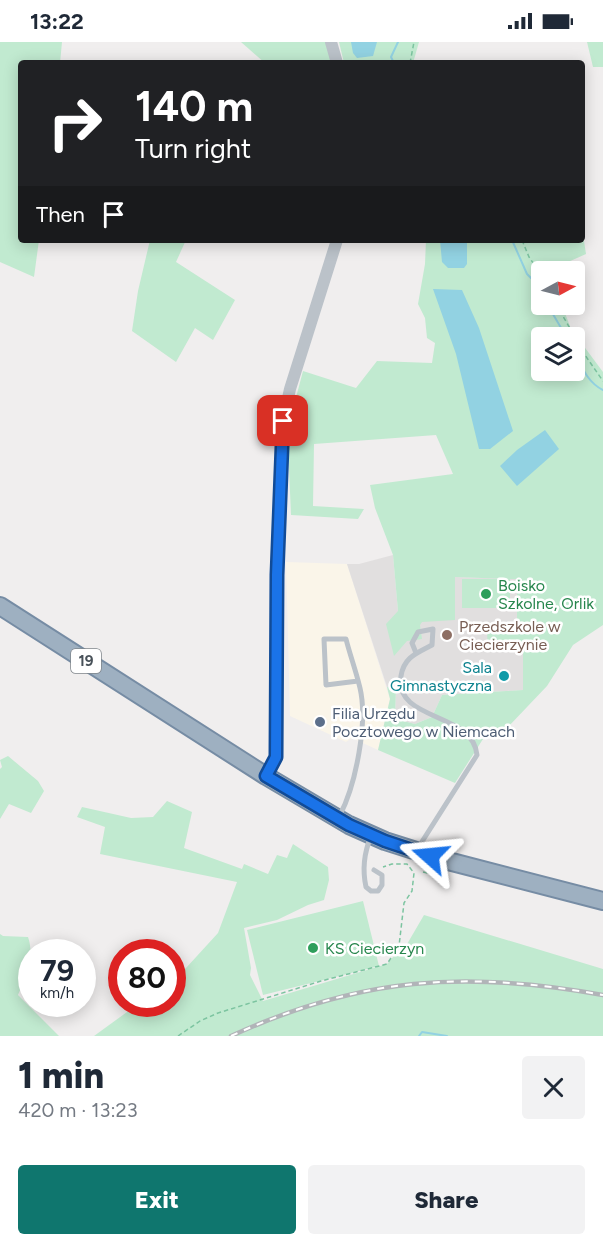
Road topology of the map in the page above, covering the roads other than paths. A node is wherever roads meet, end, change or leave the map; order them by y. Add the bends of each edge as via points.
1 (331, 42) edge
2 (336, 60) edge
3 (336, 243) edge
4 (0, 606) edge
5 (416, 653) junction
6 (358, 681) junction
7 (266, 776) junction
8 (337, 819) junction
9 (372, 836) junction
10 (416, 851) junction
11 (364, 870) junction
12 (603, 901) edge

1 - 2 street
3 - 7 street via 283,421 276,757
4 - 7 highway, 19
5 - 5 lane via 412,644 418,632 433,629 432,645
5 - 10 lane via 403,666 400,684 404,696 414,706 456,726 472,739 477,755
6 - 6 lane via 346,639 324,639 326,685
6 - 8 lane via 362,710 359,752 350,794
7 - 8 highway, 19
8 - 9 highway, 19
9 - 10 highway, 19
9 - 11 lane via 364,856
10 - 12 highway, 19
11 - 11 lane via 377,869 382,885 378,891 366,887

